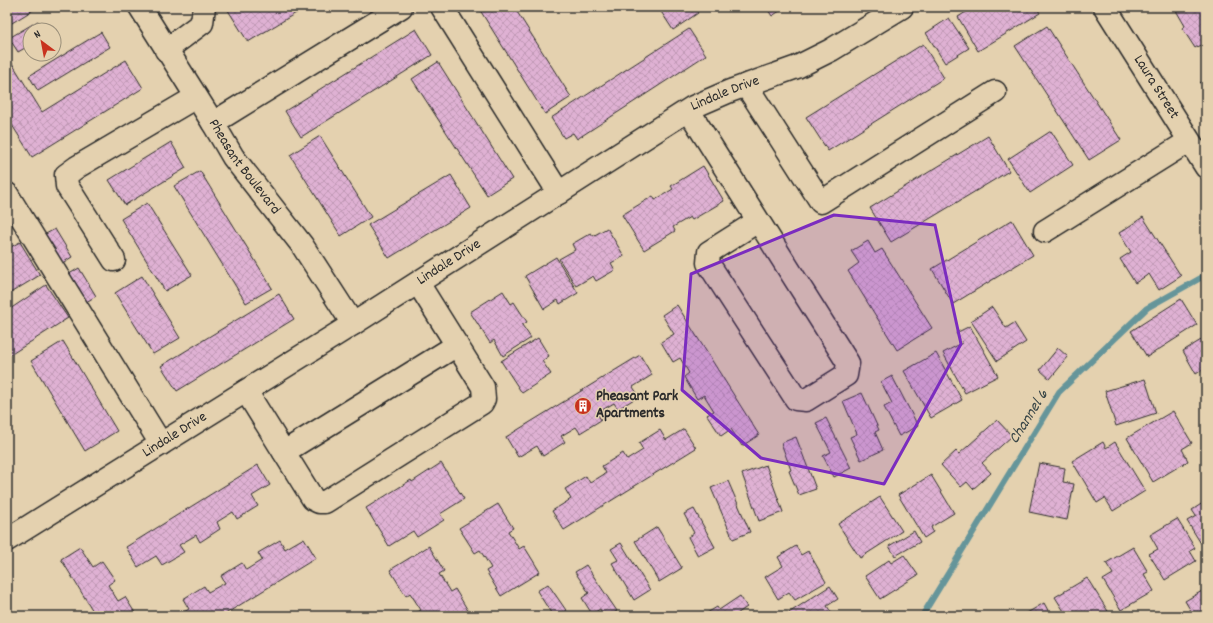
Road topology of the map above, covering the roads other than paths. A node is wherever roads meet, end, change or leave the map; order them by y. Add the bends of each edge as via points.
1 (140, 7) edge
2 (204, 7) edge
3 (401, 7) edge
4 (442, 7) edge
5 (902, 7) edge
6 (1113, 10) edge
7 (166, 50) junction
8 (746, 85) junction
9 (996, 92) dead end
10 (196, 97) junction
11 (689, 111) junction
12 (213, 123) junction
13 (1189, 140) junction
14 (1206, 167) edge
15 (560, 193) junction
16 (7, 194) edge
17 (758, 221) junction
18 (1045, 231) dead end
19 (114, 260) dead end
20 (418, 283) junction
21 (353, 324) junction
22 (457, 345) junction
23 (246, 391) junction
24 (161, 444) junction
25 (284, 452) junction
26 (7, 540) edge

1 - 7 street, Pheasant Boulevard
2 - 7 street via 202,23
3 - 12 street
4 - 15 street
5 - 8 street, Lindale Drive via 797,67
6 - 13 street, Laura Street
7 - 10 street, Pheasant Boulevard
8 - 9 street via 821,202
8 - 11 street, Lindale Drive
10 - 12 street, Pheasant Boulevard
10 - 19 street via 77,166 66,175 67,186
11 - 15 street, Lindale Drive
11 - 17 street
12 - 21 street, Pheasant Boulevard via 233,156 302,244
13 - 14 street, Laura Street
13 - 18 street
15 - 20 street, Lindale Drive
16 - 24 street
17 - 17 street via 848,363 846,375 806,400 796,399 708,263 709,252
20 - 21 street, Lindale Drive
20 - 22 street
21 - 23 street, Lindale Drive
22 - 25 street
22 - 25 street via 483,388 482,403 325,502 313,499
23 - 24 street, Lindale Drive
23 - 25 street
24 - 26 street, Lindale Drive

